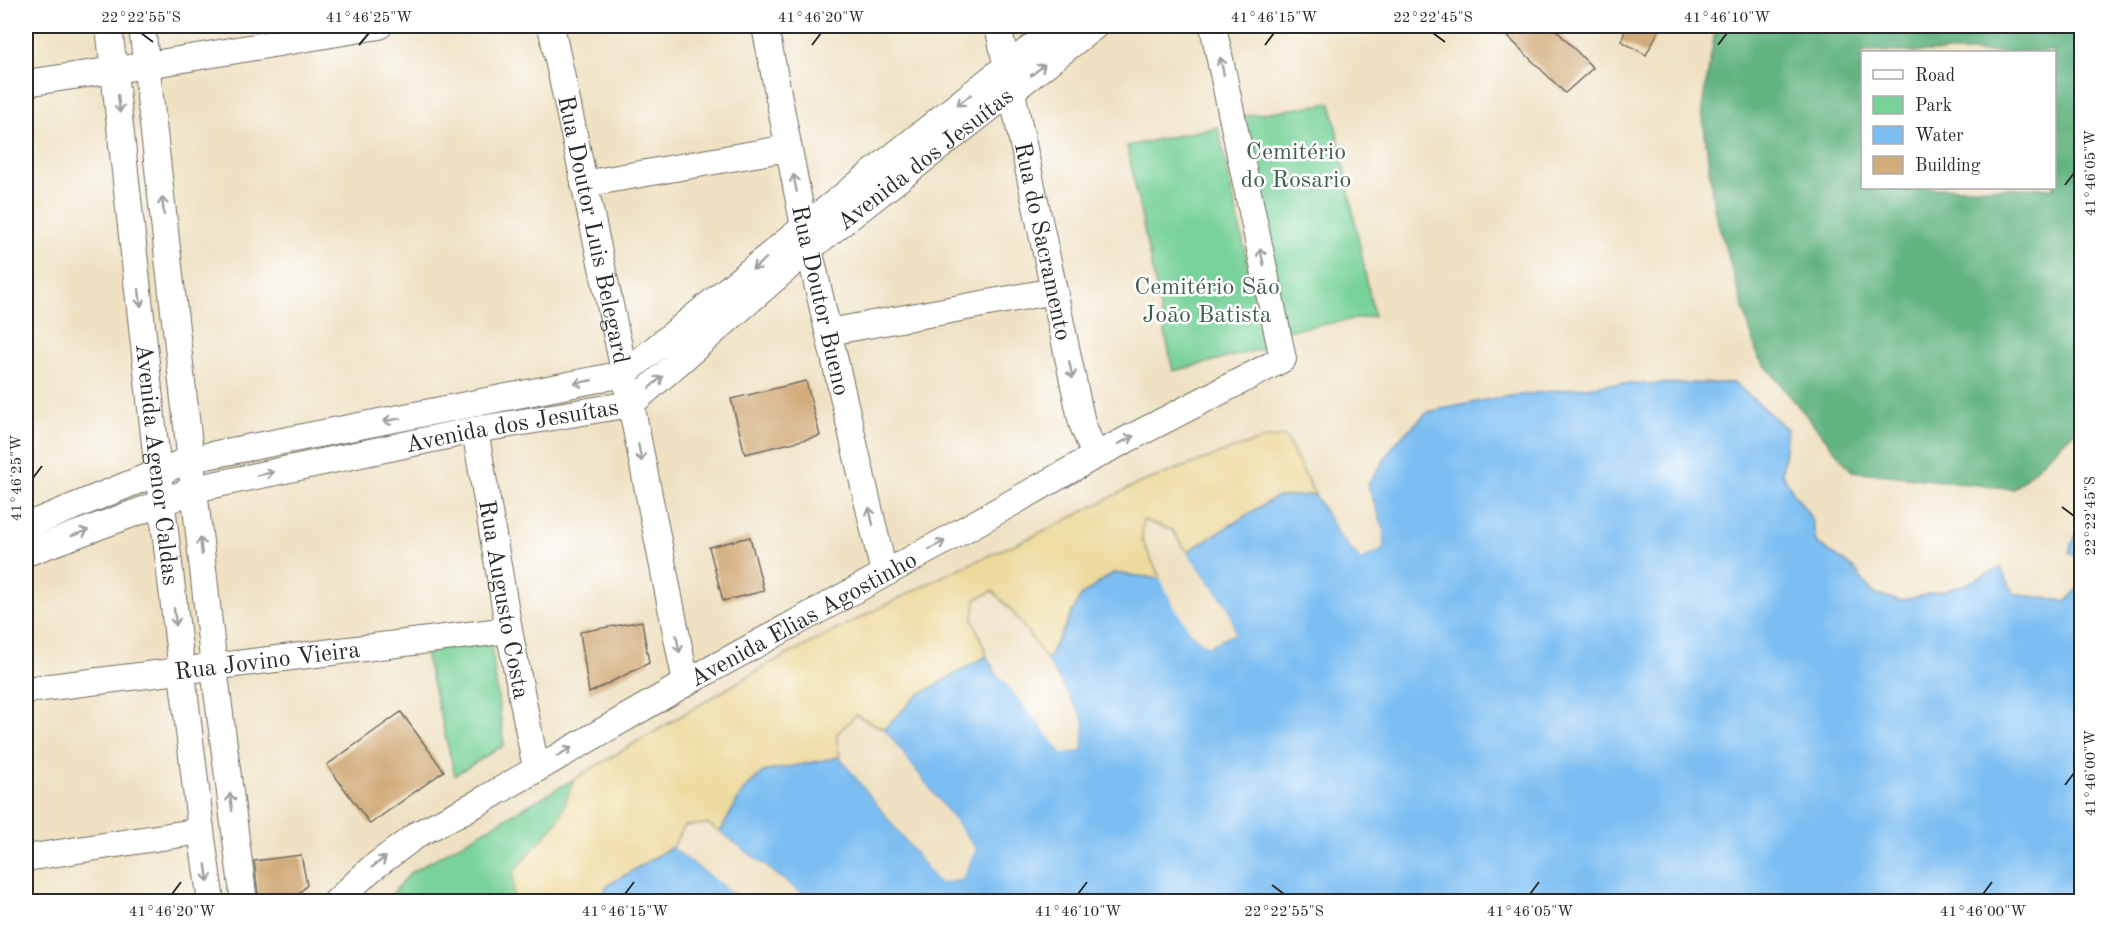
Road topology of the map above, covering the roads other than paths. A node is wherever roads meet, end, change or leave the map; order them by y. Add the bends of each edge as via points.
1 (109, 26) edge
2 (142, 26) edge
3 (375, 26) edge
4 (551, 26) edge
5 (765, 26) edge
6 (998, 26) edge
7 (1061, 26) edge
8 (1095, 26) edge
9 (1213, 26) edge
10 (148, 65) junction
11 (115, 69) junction
12 (1010, 78) junction
13 (26, 83) edge
14 (788, 148) junction
15 (584, 184) junction
16 (807, 238) junction
17 (168, 249) junction
18 (134, 251) junction
19 (1054, 291) junction
20 (829, 332) junction
21 (624, 374) junction
22 (631, 404) junction
23 (475, 430) junction
24 (1095, 456) junction
25 (191, 459) junction
26 (158, 472) junction
27 (194, 489) junction
28 (162, 503) junction
29 (26, 526) edge
30 (26, 553) edge
31 (884, 573) junction
32 (509, 630) junction
33 (214, 667) junction
34 (182, 670) junction
35 (686, 683) junction
36 (26, 690) edge
37 (536, 768) junction
38 (201, 831) junction
39 (26, 858) edge
40 (211, 902) edge
41 (244, 902) edge
42 (336, 902) edge

1 - 11 street, Avenida Agenor Caldas
2 - 10 street, Avenida Agenor Caldas
3 - 10 street
4 - 15 street, Rua Doutor Luis Belegard
5 - 14 street, Rua Doutor Bueno
6 - 12 street, Rua do Sacramento
7 - 12 street, Avenida dos Jesuítas
12 -> 8 street, Avenida dos Jesuítas
24 -> 9 street, Avenida Elias Agostinho via 1283,359
10 - 11 street
17 -> 10 street, Avenida Agenor Caldas
11 - 13 street
11 -> 18 street, Avenida Agenor Caldas
12 - 16 street, Avenida dos Jesuítas
12 - 19 street, Rua do Sacramento
14 - 15 street
16 -> 14 street, Rua Doutor Bueno
15 - 21 street, Rua Doutor Luis Belegard
16 - 20 street, Rua Doutor Bueno
16 -> 21 street, Avenida dos Jesuítas
22 -> 16 street, Avenida dos Jesuítas
17 - 18 street
17 - 25 street, Avenida Agenor Caldas
18 -> 26 street, Avenida Agenor Caldas
19 - 20 street
19 -> 24 street, Rua do Sacramento via 1082,423
31 -> 20 street, Rua Doutor Bueno
21 - 22 street, Rua Doutor Luis Belegard
21 -> 25 street, Avenida dos Jesuítas
22 - 23 street, Avenida dos Jesuítas
22 -> 35 street, Rua Doutor Luis Belegard
27 -> 23 street, Avenida dos Jesuítas
23 - 32 street, Rua Augusto Costa
31 -> 24 street, Avenida Elias Agostinho
25 - 26 street, Avenida dos Jesuítas
25 - 27 street, Avenida Agenor Caldas
26 - 28 street, Avenida Agenor Caldas
26 - 29 street, Avenida dos Jesuítas
27 - 28 street, Avenida dos Jesuítas
33 -> 27 street, Avenida Agenor Caldas
30 -> 28 street, Avenida dos Jesuítas
28 -> 34 street, Avenida Agenor Caldas
31 - 35 street, Avenida Elias Agostinho
32 - 33 street, Rua Jovino Vieira
32 - 37 street, Rua Augusto Costa
33 - 34 street, Rua Jovino Vieira
41 -> 33 street, Avenida Agenor Caldas
34 - 36 street, Rua Jovino Vieira
34 - 38 street, Avenida Agenor Caldas
37 -> 35 street, Avenida Elias Agostinho
42 -> 37 street, Avenida Elias Agostinho via 371,868 418,834
38 - 39 street
38 -> 40 street, Avenida Agenor Caldas

